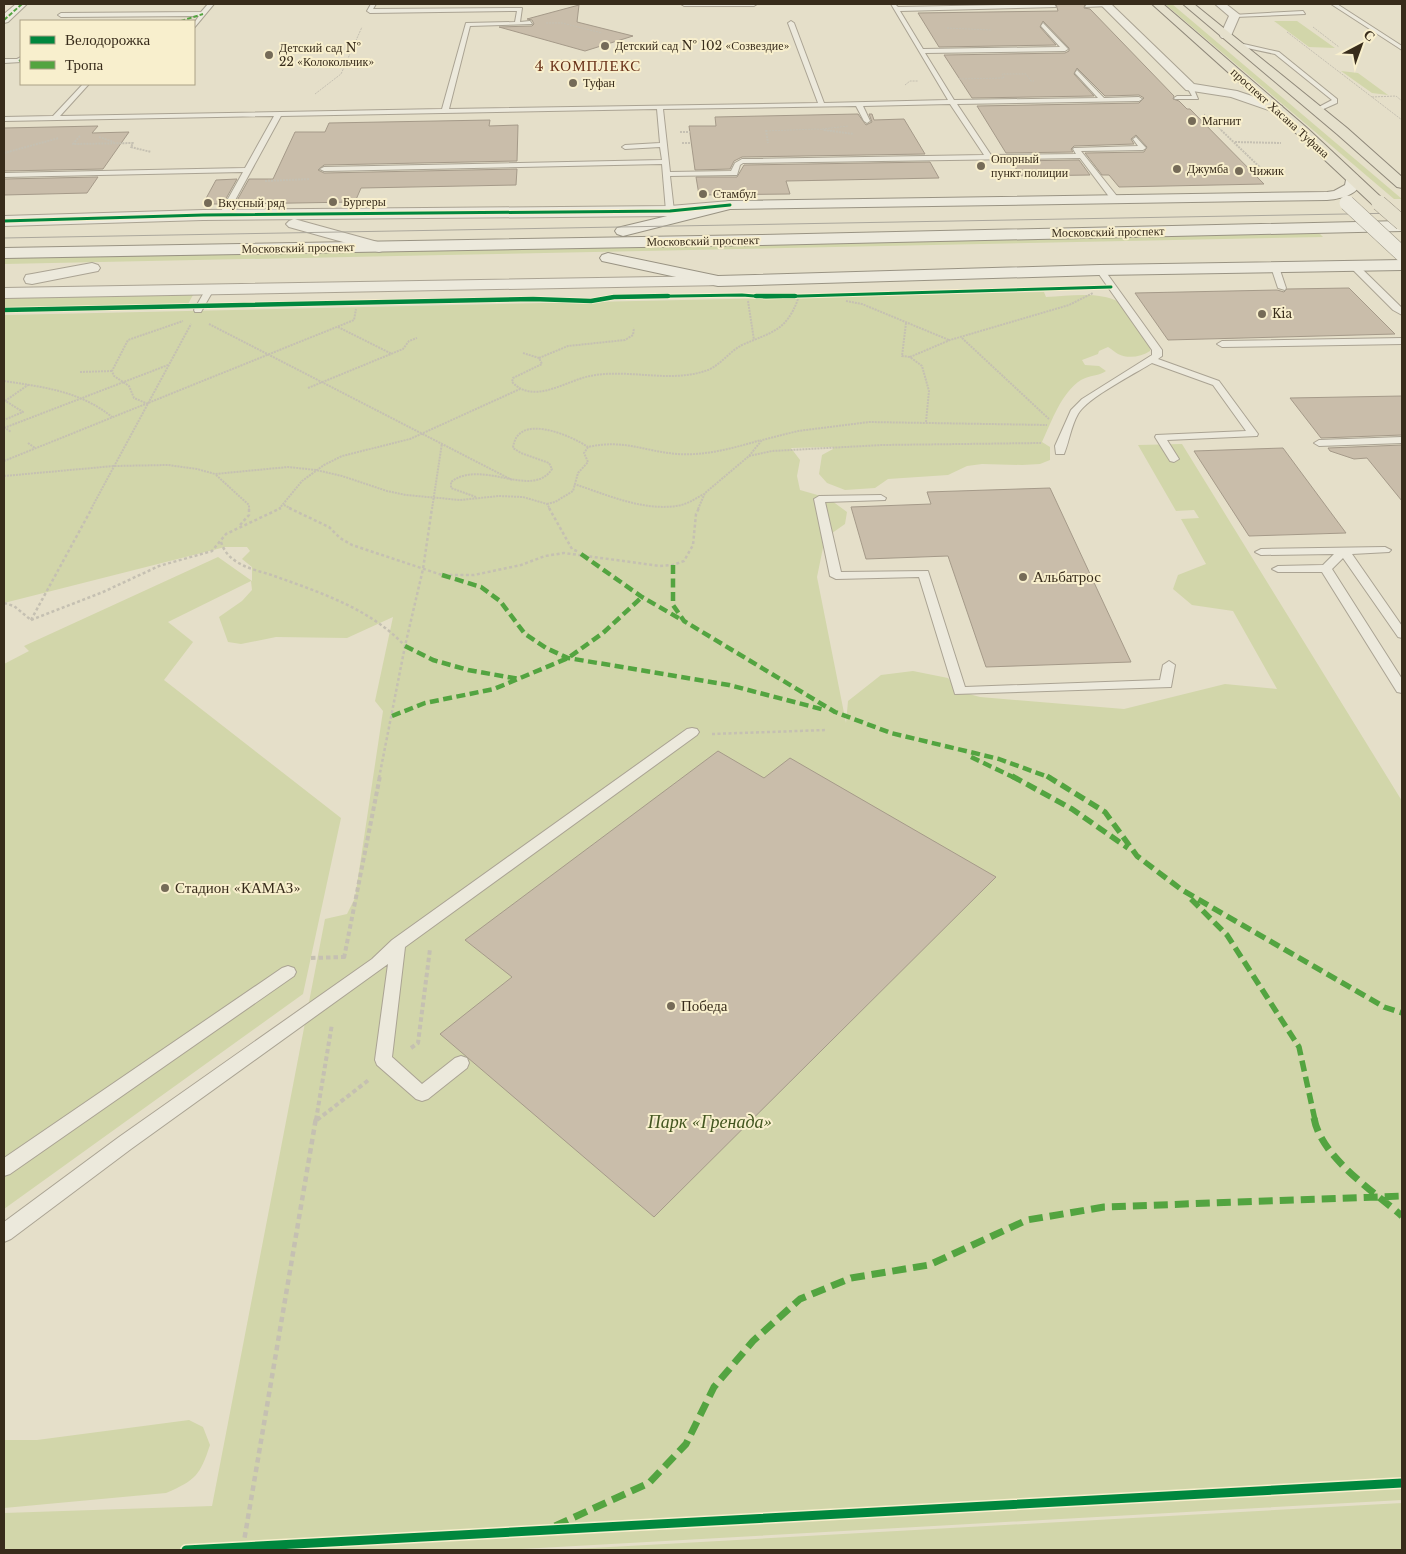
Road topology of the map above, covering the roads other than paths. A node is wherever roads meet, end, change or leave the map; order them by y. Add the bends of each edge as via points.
1 (22, 4) edge
2 (211, 4) edge
3 (373, 4) edge
4 (684, 4) edge
5 (754, 4) edge
6 (1157, 4) edge
7 (1188, 4) edge
8 (1220, 4) edge
9 (1044, 5) edge
10 (1106, 5) edge
11 (1339, 5) edge
12 (895, 6) edge
13 (1054, 6) dead end
14 (1087, 6) dead end
15 (678, 8) dead end
16 (1333, 12) dead end
17 (1348, 12) junction
18 (1303, 13) dead end
19 (203, 14) junction
20 (1235, 14) junction
21 (61, 15) dead end
22 (4, 20) edge
23 (518, 23) junction
24 (530, 23) road end
25 (791, 23) dead end
26 (195, 25) edge
27 (1043, 25) dead end
28 (1384, 36) junction
29 (1393, 36) dead end
30 (1231, 40) junction
31 (1402, 48) edge
32 (921, 51) junction
33 (20, 60) edge
34 (4, 61) edge
35 (1077, 72) dead end
36 (85, 85) edge
37 (1190, 87) junction
38 (1177, 98) dead end
39 (1139, 99) dead end
40 (1103, 100) junction
41 (952, 102) junction
42 (859, 105) junction
43 (822, 106) junction
44 (660, 108) junction
45 (1277, 109) junction
46 (1317, 110) junction
47 (445, 112) junction
48 (278, 115) junction
49 (54, 119) junction
50 (4, 120) edge
51 (867, 121) dead end
52 (1136, 139) dead end
53 (664, 145) junction
54 (625, 147) dead end
55 (1093, 153) dead end
56 (1080, 155) junction
57 (989, 157) junction
58 (666, 162) junction
59 (324, 169) dead end
60 (248, 170) junction
61 (667, 174) junction
62 (4, 175) edge
63 (1352, 178) junction
64 (1400, 181) edge
65 (1327, 196) junction
66 (1116, 200) junction
67 (730, 206) junction
68 (670, 210) junction
69 (223, 215) junction
70 (257, 215) junction
71 (4, 221) edge
72 (1402, 224) edge
73 (578, 242) junction
74 (1402, 244) edge
75 (1374, 245) dead end
76 (379, 246) junction
77 (960, 251) dead end
78 (4, 253) edge
79 (608, 258) junction
80 (589, 259) dead end
81 (1401, 262) edge
82 (1275, 267) junction
83 (1355, 267) junction
84 (92, 268) junction
85 (111, 268) dead end
86 (23, 270) dead end
87 (1100, 270) junction
88 (718, 281) junction
89 (4, 284) edge
90 (1282, 288) dead end
91 (210, 289) junction
92 (4, 293) edge
93 (1402, 312) edge
94 (196, 313) road end
95 (1402, 341) edge
96 (1222, 344) dead end
97 (1151, 360) junction
98 (1402, 440) edge
99 (1319, 443) dead end
100 (1060, 452) dead end
101 (1174, 459) dead end
102 (881, 498) dead end
103 (1385, 550) dead end
104 (1344, 551) junction
105 (1262, 552) dead end
106 (1326, 568) junction
107 (1278, 569) dead end
108 (1402, 634) edge
109 (1169, 665) dead end
110 (1402, 689) edge
111 (692, 732) dead end
112 (398, 944) junction
113 (288, 972) dead end
114 (461, 1063) dead end
115 (4, 1168) edge
116 (4, 1233) edge

1 - 22 main road
2 - 19 lane
3 - 23 lane via 370,11 520,9
4 - 5 lane
4 - 15 lane via 686,8
6 - 45 main road, проспект Хасана Туфана
7 - 30 main road, проспект Хасана Туфана
8 - 20 main road
9 - 12 lane
9 - 13 lane
10 - 14 lane
10 - 37 main road
11 - 17 lane
12 - 32 lane
16 - 17 lane
17 - 28 lane
18 - 20 lane
19 - 21 lane
19 - 26 lane
20 - 30 main road
23 - 24 lane
23 - 47 lane via 468,24
25 - 43 lane
27 - 32 lane via 1066,49
28 - 29 lane
28 - 31 lane
30 - 46 main road, проспект Хасана Туфана
30 - 46 lane via 1277,53 1335,100
32 - 41 lane
33 - 34 lane
35 - 40 lane
36 - 49 lane
37 - 38 lane via 1196,98
37 - 45 main road via 1233,94
39 - 40 lane
40 - 41 lane
41 - 42 lane
41 - 57 lane
42 - 43 lane
42 - 51 lane
43 - 44 lane
44 - 47 lane
44 - 53 lane
45 - 63 main road, проспект Хасана Туфана
46 - 64 main road, проспект Хасана Туфана
47 - 48 lane
48 - 49 lane
48 - 60 lane
49 - 50 lane
52 - 56 lane via 1143,148 1076,149
53 - 54 lane
53 - 58 lane
55 - 56 lane
56 - 57 lane
56 - 66 lane
57 - 61 lane via 742,161 734,172
58 - 59 lane
58 - 61 lane
60 - 62 lane
60 - 69 lane
61 - 68 lane
63 - 65 main road via 1352,188
63 - 72 main road, проспект Хасана Туфана, bridge
65 - 66 main road
65 - 81 main road, bridge via 1347,203
66 - 67 main road
67 - 68 main road
67 - 73 main road
68 - 70 main road
69 - 70 main road
69 - 71 main road
70 - 76 main road
72 - 73 main road, Московский проспект
73 - 76 main road, Московский проспект
74 - 75 main road
76 - 78 main road, Московский проспект
77 - 79 main road, Московский проспект
79 - 80 main road, Московский проспект
79 - 88 main road
81 - 83 main road
82 - 83 main road
82 - 87 main road
82 - 90 lane
83 - 93 lane
84 - 85 main road
84 - 86 main road
84 - 89 main road
87 - 88 main road
87 - 97 lane via 1156,350 1157,356
88 - 91 main road
91 - 92 main road
91 - 94 lane
95 - 96 lane
97 - 100 lane via 1084,401 1074,412
97 - 101 lane via 1216,382 1253,434 1160,437
98 - 99 lane
102 - 109 lane via 819,499 836,576 924,573 960,691 1166,684
103 - 104 lane
104 - 105 lane
104 - 106 lane
104 - 108 lane
106 - 107 lane
106 - 110 lane
111 - 112 lane
112 - 114 lane via 383,1060 422,1094
112 - 116 lane via 378,963
113 - 115 lane

